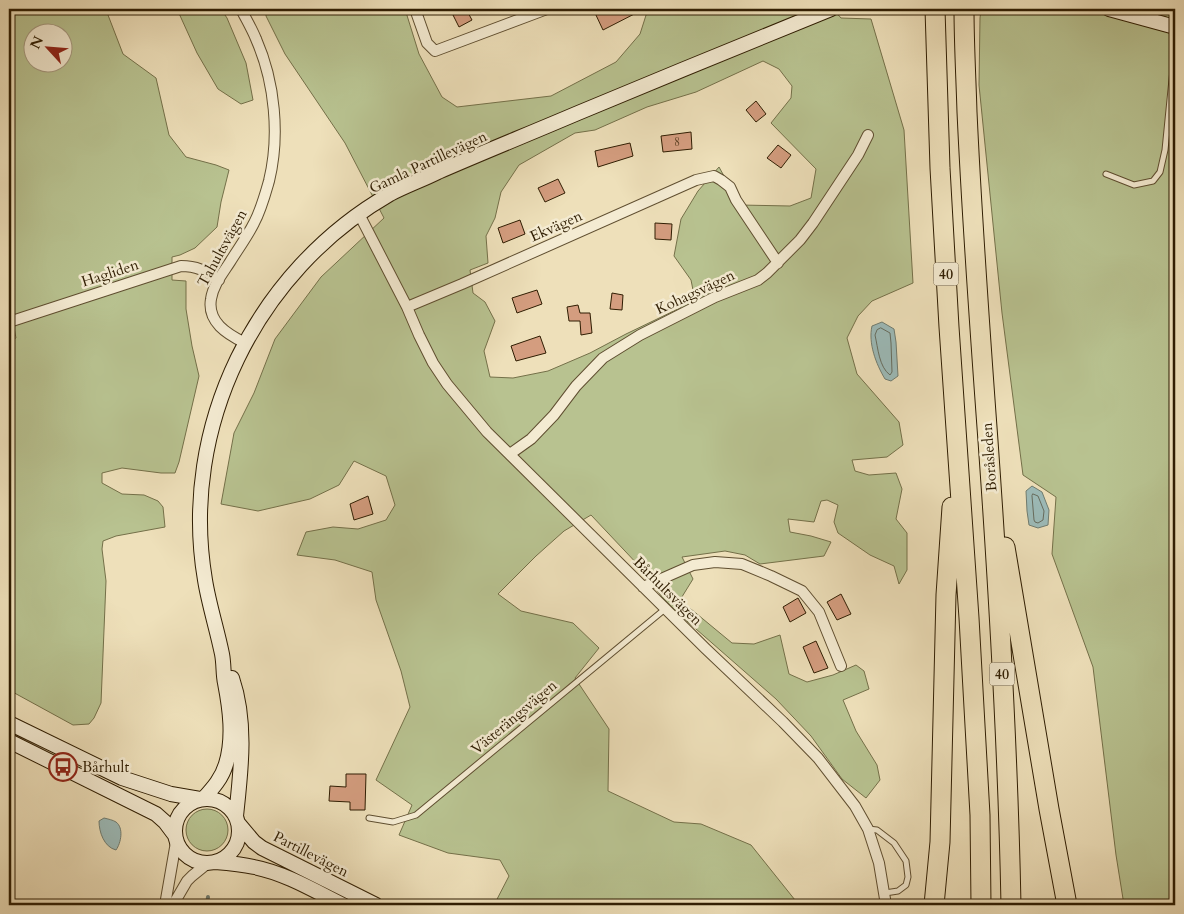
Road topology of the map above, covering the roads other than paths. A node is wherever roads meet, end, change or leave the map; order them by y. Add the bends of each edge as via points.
1 (241, 9) edge
2 (415, 9) edge
3 (547, 9) edge
4 (831, 9) edge
5 (1110, 9) edge
6 (935, 12) edge
7 (964, 12) edge
8 (1175, 27) edge
9 (1175, 49) edge
10 (868, 135) dead end
11 (1106, 174) dead end
12 (359, 214) junction
13 (778, 263) junction
14 (219, 280) junction
15 (408, 307) junction
16 (9, 322) edge
17 (245, 343) junction
18 (957, 441) junction
19 (988, 442) junction
20 (510, 454) junction
21 (643, 587) junction
22 (665, 609) junction
23 (222, 655) junction
24 (841, 666) dead end
25 (9, 723) edge
26 (9, 741) edge
27 (202, 798) junction
28 (369, 818) dead end
29 (237, 819) junction
30 (868, 829) junction
31 (175, 838) junction
32 (212, 862) junction
33 (885, 893) junction
34 (165, 905) edge
35 (173, 905) edge
36 (343, 905) edge
37 (376, 905) edge
38 (886, 905) edge
39 (934, 905) edge
40 (981, 905) edge
41 (1011, 905) edge
42 (1067, 905) edge

1 - 14 street, Tahultsvägen via 257,40 268,76 275,118 275,142 272,170 258,217
2 - 3 street via 426,43 435,51
4 - 12 street, Gamla Partillevägen via 460,162 391,194
5 - 8 street
6 - 18 highway, Boråsleden / 40 via 940,168
7 - 19 highway, Boråsleden / 40 via 969,162
9 - 11 lane via 1160,172 1153,181 1134,185
10 - 13 street, Kohagsvägen via 813,223
12 - 15 street
12 - 17 street, Gamla Partillevägen via 300,265 278,290
13 - 15 street, Ekvägen via 730,187 714,176 696,180
13 - 20 street, Kohagsvägen via 758,280 715,297 640,335 603,358 554,415
14 - 16 street, Hagliden via 200,268 181,266
14 - 17 street, Tahultsvägen via 211,299 213,317 225,332
15 - 20 street, Bårhultsvägen via 433,364 487,432
17 - 23 street, Gamla Partillevägen via 228,379 209,438 200,504 204,579
18 - 39 highway via 946,595 940,842
18 - 40 highway, Boråsleden / 40 via 979,795
19 - 41 highway, Boråsleden / 40
19 - 42 highway
20 - 21 street, Bårhultsvägen
21 - 22 street, Bårhultsvägen
21 - 24 street via 693,565 715,562 742,564 802,592 819,612
22 - 28 lane, Västerängsvägen via 416,814 393,822
22 - 30 street, Bårhultsvägen via 818,758
23 - 27 street, Gamla Partillevägen via 230,714 228,761 217,784
23 - 29 street, Gamla Partillevägen via 235,686 242,730
25 - 27 street via 122,778 171,794
26 - 31 street via 156,814
27 - 29 street via 226,804
27 - 31 street via 180,811 174,826
29 - 32 street via 239,831 235,847 223,859
29 - 37 street, Partillevägen via 262,848
30 - 33 street, Bårhultsvägen
30 - 33 lane via 877,830 894,843 906,861 906,885 898,891
31 - 32 street via 186,856 200,862
31 - 34 street
32 - 35 street via 192,876
32 - 36 street, Partillevägen via 267,870
33 - 38 street, Bårhultsvägen

